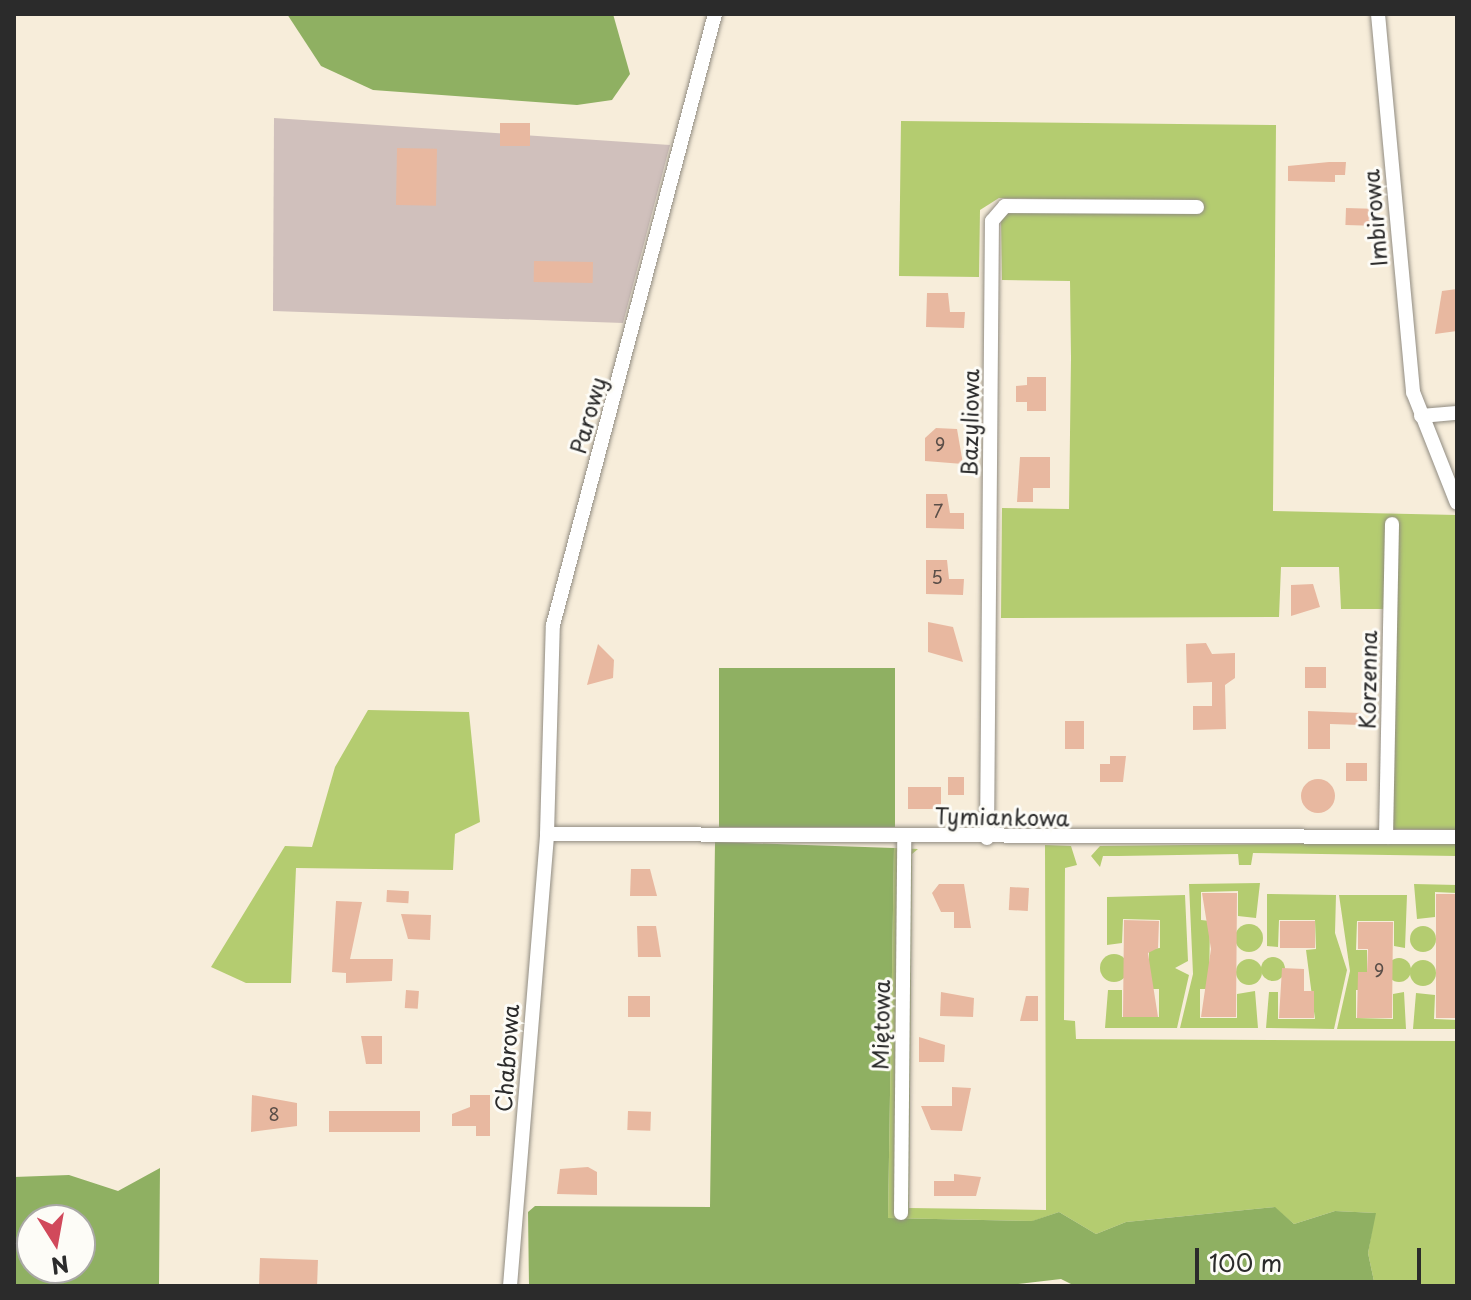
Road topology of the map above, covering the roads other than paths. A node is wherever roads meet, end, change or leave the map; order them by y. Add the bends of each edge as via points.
1 (715, 14) edge
2 (1378, 14) edge
3 (1197, 207) dead end
4 (1457, 413) edge
5 (1421, 416) junction
6 (1457, 503) edge
7 (1392, 524) dead end
8 (547, 834) junction
9 (904, 837) junction
10 (1386, 837) junction
11 (1457, 837) edge
12 (987, 838) junction
13 (901, 1213) dead end
14 (510, 1286) edge

1 - 8 street, Parowy via 553,625
2 - 5 street, Imbirowa via 1408,352
3 - 12 street, Bazyliowa via 1005,206 992,221
4 - 5 street
5 - 6 street, Imbirowa
7 - 10 street, Korzenna
8 - 9 street, Tymiankowa
8 - 14 street, Chabrowa
9 - 12 street, Tymiankowa
9 - 13 street, Miętowa
10 - 11 street, Tymiankowa
10 - 12 street, Tymiankowa

